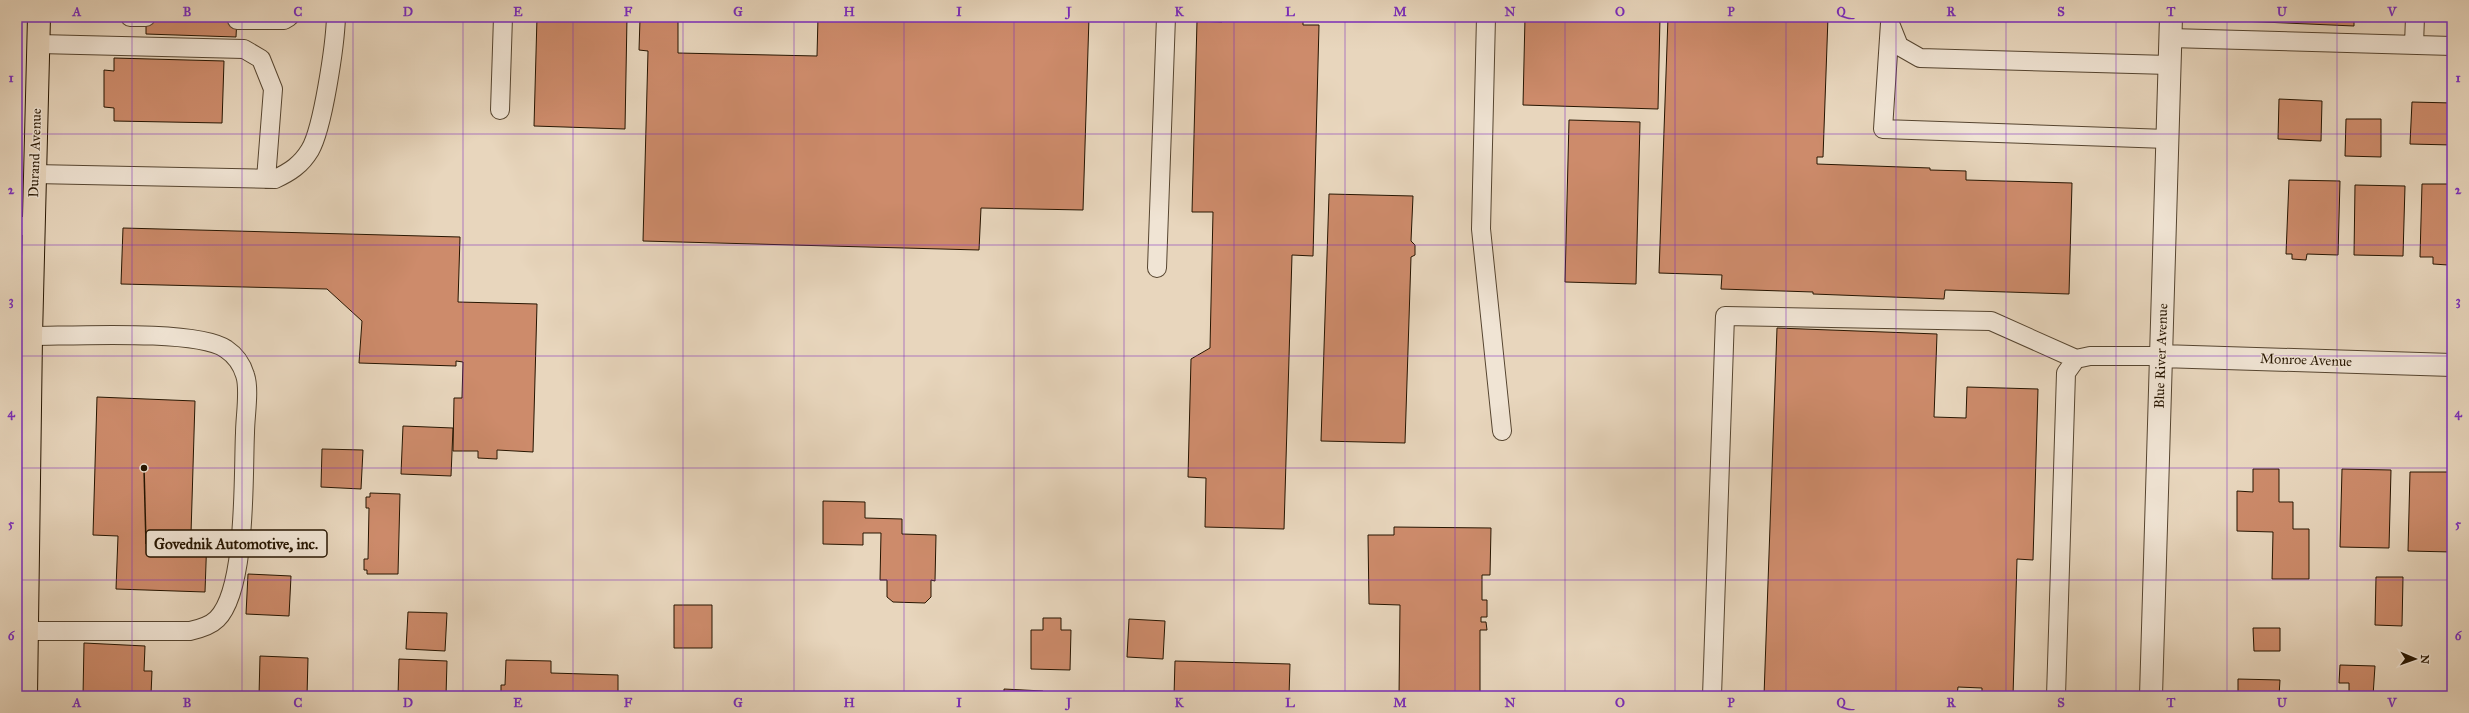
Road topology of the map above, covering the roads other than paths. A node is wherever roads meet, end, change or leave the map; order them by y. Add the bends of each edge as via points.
1 (39, 17) edge
2 (130, 17) edge
3 (146, 17) edge
4 (289, 17) edge
5 (336, 17) edge
6 (503, 17) edge
7 (1166, 17) edge
8 (1486, 17) edge
9 (2171, 17) edge
10 (2415, 17) edge
11 (237, 20) dead end
12 (1890, 20) edge
13 (2170, 38) junction
14 (39, 44) junction
15 (2414, 45) junction
16 (2452, 46) edge
17 (2169, 65) junction
18 (500, 110) dead end
19 (2167, 139) junction
20 (34, 174) junction
21 (266, 179) junction
22 (25, 226) edge
23 (1157, 268) dead end
24 (31, 336) junction
25 (2161, 356) junction
26 (2076, 359) junction
27 (2452, 365) edge
28 (1502, 431) dead end
29 (28, 631) junction
30 (26, 696) edge
31 (1712, 696) edge
32 (2056, 696) edge
33 (2151, 696) edge

1 - 14 main road, Durand Avenue
2 - 3 lane
4 - 11 lane via 284,20
5 - 21 lane via 319,123 310,150 296,169 275,179
6 - 18 lane
7 - 23 lane
8 - 28 lane via 1481,229
9 - 13 street, Blue River Avenue
10 - 15 lane
12 - 17 lane via 1899,46 1920,58
12 - 19 lane via 1883,130
13 - 15 lane
13 - 17 street, Blue River Avenue
14 - 20 main road, Durand Avenue
14 - 21 lane via 244,49 262,59 273,89
15 - 16 lane
17 - 19 street, Blue River Avenue
19 - 25 street, Blue River Avenue
20 - 21 lane
20 - 22 main road, Durand Avenue
22 - 24 main road, Durand Avenue
24 - 29 main road, Durand Avenue
24 - 29 lane via 164,336 210,341 226,348 239,361 246,376 246,400 242,528 226,604 217,619 190,632
25 - 26 lane via 2090,356
25 - 27 street, Monroe Avenue
25 - 33 street, Blue River Avenue
26 - 31 lane via 1991,321 1725,316
26 - 32 lane via 2066,373
29 - 30 main road, Durand Avenue

